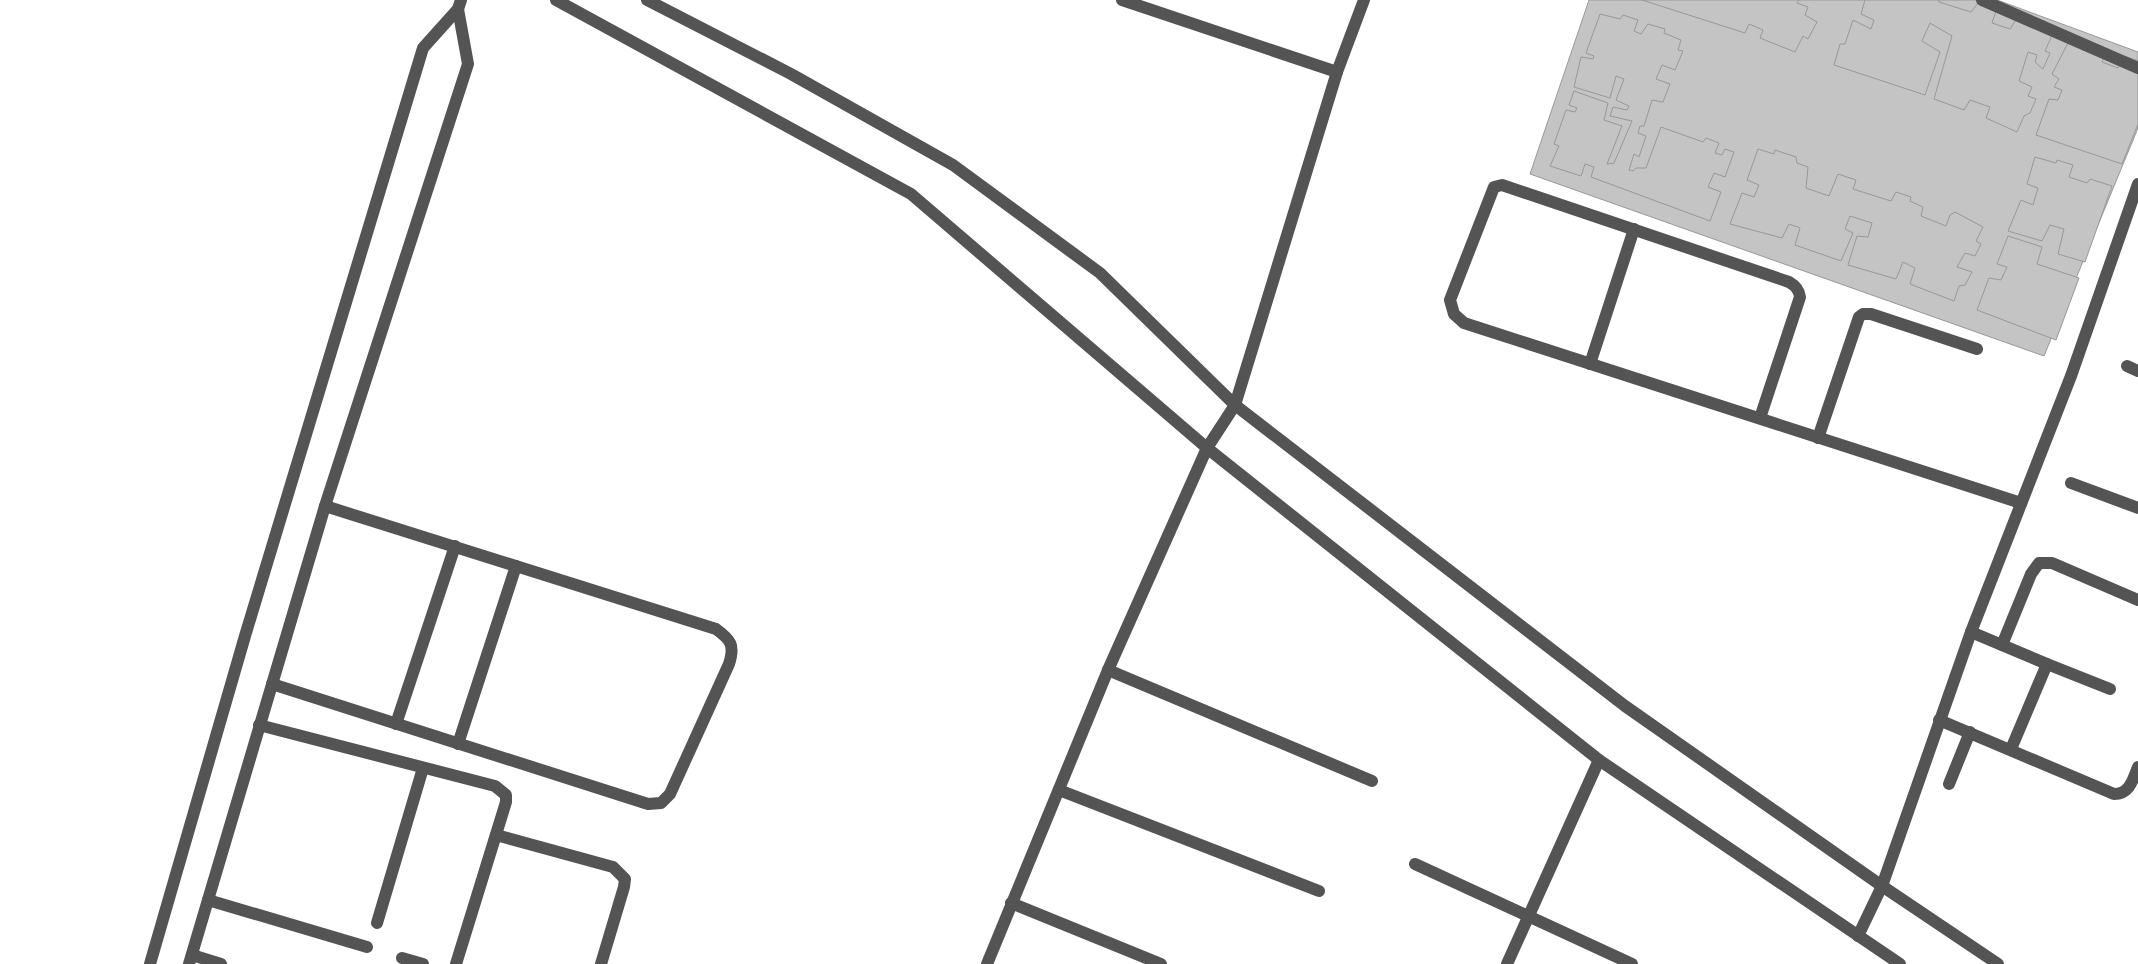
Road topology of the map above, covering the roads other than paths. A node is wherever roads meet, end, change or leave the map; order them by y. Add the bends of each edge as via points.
1 (556, 0) edge
2 (648, 0) edge
3 (1122, 0) edge
4 (1364, 0) edge
5 (1982, 0) edge
6 (460, 5) edge
7 (2138, 68) edge
8 (1337, 72) junction
9 (2138, 184) edge
10 (1634, 229) junction
11 (1977, 349) dead end
12 (1590, 364) junction
13 (1235, 405) junction
14 (1760, 418) junction
15 (1818, 438) junction
16 (1207, 448) junction
17 (2071, 483) dead end
18 (2021, 503) junction
19 (325, 506) junction
20 (2138, 508) edge
21 (455, 546) junction
22 (516, 566) junction
23 (2138, 600) edge
24 (1971, 632) junction
25 (2002, 645) junction
26 (2047, 664) junction
27 (1108, 670) junction
28 (272, 684) junction
29 (2110, 690) dead end
30 (1939, 720) junction
31 (396, 724) junction
32 (259, 725) junction
33 (1970, 732) junction
34 (458, 744) junction
35 (2012, 750) junction
36 (1599, 760) junction
37 (2138, 767) edge
38 (423, 768) junction
39 (1372, 781) dead end
40 (1949, 784) dead end
41 (1059, 790) junction
42 (496, 836) junction
43 (1415, 864) dead end
44 (1882, 886) junction
45 (1319, 892) dead end
46 (208, 900) junction
47 (1011, 903) junction
48 (1528, 917) junction
49 (377, 923) dead end
50 (1858, 936) junction
51 (366, 948) dead end
52 (402, 958) dead end
53 (190, 959) edge
54 (150, 964) edge
55 (221, 964) edge
56 (423, 964) edge
57 (456, 964) edge
58 (601, 964) edge
59 (987, 964) edge
60 (1161, 964) edge
61 (1507, 964) edge
62 (1632, 964) edge
63 (1900, 964) edge
64 (1998, 964) edge

1 - 16 street via 912,194
2 - 13 street via 791,74 953,165 1100,273
3 - 8 street
4 - 8 street
5 - 7 street
6 - 19 street via 468,64
6 - 54 street via 423,48
8 - 13 street
9 - 18 street via 2071,376
10 - 12 street
10 - 12 street via 1502,185 1494,186 1450,300 1454,314 1464,323
10 - 14 street via 1790,282 1799,292
11 - 15 street via 1863,314 1859,317
12 - 14 street
13 - 16 street
13 - 44 street via 1625,706
14 - 15 street
15 - 18 street
16 - 27 street
16 - 36 street
17 - 20 street
18 - 24 street
19 - 21 street
19 - 28 street
21 - 22 street
21 - 31 street
22 - 34 street
22 - 34 street via 716,629 728,637 733,651 730,664 670,794 661,803 635,801
23 - 25 street via 2052,563 2040,563 2031,574
24 - 25 street
24 - 30 street
25 - 26 street
26 - 29 street
26 - 35 street
27 - 39 street
27 - 41 street
28 - 31 street
28 - 32 street
30 - 33 street
30 - 44 street
31 - 34 street
32 - 38 street
32 - 46 street
33 - 35 street
33 - 40 street
35 - 37 street via 2114,794 2120,794 2130,786
36 - 48 street
36 - 50 street
38 - 42 street via 501,789 506,795 506,802
38 - 49 street
41 - 45 street
41 - 47 street
42 - 57 street
42 - 58 street via 613,867 621,873 624,887
43 - 48 street
44 - 50 street
44 - 64 street
46 - 51 street
46 - 53 street
47 - 59 street
47 - 60 street
48 - 61 street
48 - 62 street
50 - 63 street
52 - 56 street
53 - 55 street

